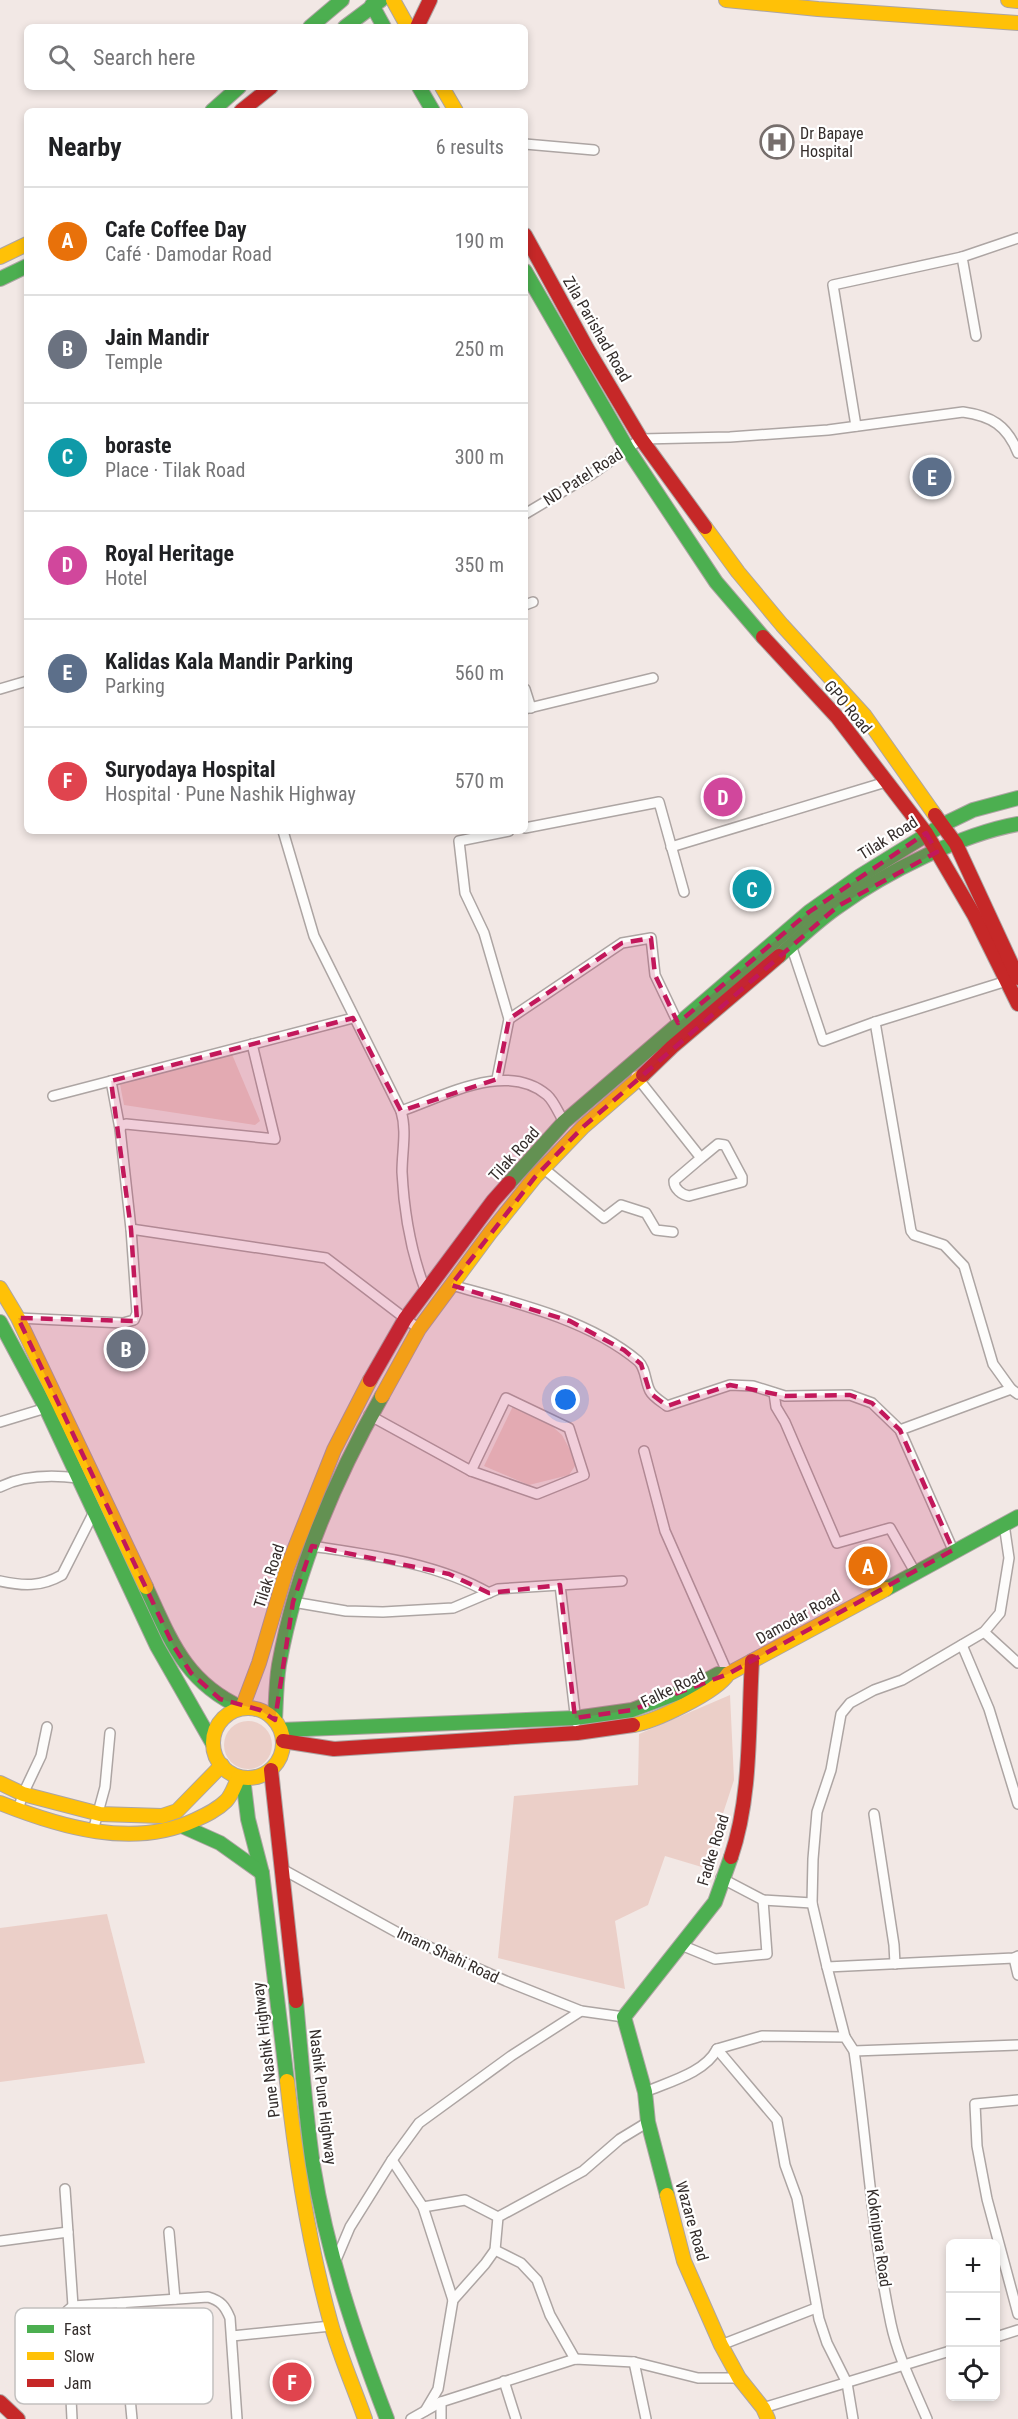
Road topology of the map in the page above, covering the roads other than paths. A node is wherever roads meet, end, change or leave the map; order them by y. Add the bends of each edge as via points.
1 (324, 0) edge
2 (342, 0) edge
3 (393, 0) edge
4 (430, 0) edge
5 (726, 0) edge
6 (1008, 0) edge
7 (1018, 1) edge
8 (374, 2) edge
9 (312, 24) edge
10 (313, 24) edge
11 (348, 24) edge
12 (383, 24) edge
13 (406, 24) edge
14 (418, 24) edge
15 (1018, 24) edge
16 (236, 90) edge
17 (267, 90) edge
18 (421, 90) edge
19 (444, 90) edge
20 (215, 108) edge
21 (246, 108) edge
22 (431, 108) edge
23 (454, 108) edge
24 (528, 144) edge
25 (594, 150) dead end
26 (1018, 238) edge
27 (528, 240) edge
28 (24, 245) edge
29 (0, 257) edge
30 (962, 257) junction
31 (24, 267) edge
32 (528, 276) edge
33 (0, 279) edge
34 (975, 336) dead end
35 (856, 426) junction
36 (641, 439) junction
37 (627, 448) junction
38 (1018, 453) edge
39 (528, 512) edge
40 (783, 626) junction
41 (768, 643) junction
42 (652, 678) dead end
43 (24, 682) edge
44 (0, 689) edge
45 (528, 708) edge
46 (886, 782) junction
47 (1018, 798) edge
48 (944, 824) junction
49 (1018, 824) edge
50 (528, 827) edge
51 (926, 833) junction
52 (284, 834) edge
53 (456, 834) edge
54 (494, 834) edge
55 (459, 841) junction
56 (956, 844) junction
57 (671, 847) junction
58 (938, 852) junction
59 (684, 892) dead end
60 (991, 935) junction
61 (791, 945) junction
62 (1014, 979) edge
63 (1018, 1004) edge
64 (353, 1018) junction
65 (509, 1019) junction
66 (875, 1022) junction
67 (678, 1023) junction
68 (252, 1044) junction
69 (628, 1068) junction
70 (497, 1079) junction
71 (639, 1079) junction
72 (111, 1081) junction
73 (53, 1096) dead end
74 (401, 1110) junction
75 (564, 1122) junction
76 (120, 1129) junction
77 (701, 1158) junction
78 (543, 1168) junction
79 (132, 1229) junction
80 (673, 1232) dead end
81 (451, 1285) junction
82 (0, 1288) edge
83 (426, 1292) junction
84 (18, 1318) junction
85 (405, 1319) junction
86 (0, 1323) edge
87 (419, 1329) junction
88 (1015, 1391) edge
89 (774, 1393) junction
90 (46, 1408) junction
91 (369, 1415) junction
92 (0, 1422) edge
93 (900, 1430) junction
94 (644, 1450) dead end
95 (471, 1471) junction
96 (78, 1478) junction
97 (0, 1487) edge
98 (94, 1512) junction
99 (1018, 1517) edge
100 (1005, 1524) junction
101 (312, 1546) junction
102 (953, 1550) junction
103 (915, 1572) junction
104 (0, 1581) edge
105 (622, 1581) dead end
106 (560, 1585) junction
107 (489, 1593) junction
108 (293, 1602) junction
109 (984, 1632) junction
110 (962, 1646) junction
111 (752, 1661) junction
112 (1018, 1663) edge
113 (728, 1674) junction
114 (242, 1708) junction
115 (575, 1718) junction
116 (47, 1727) dead end
117 (279, 1730) junction
118 (110, 1733) dead end
119 (577, 1733) junction
120 (213, 1743) junction
121 (222, 1766) junction
122 (271, 1770) junction
123 (241, 1777) junction
124 (0, 1784) edge
125 (23, 1794) junction
126 (0, 1803) edge
127 (1018, 1804) edge
128 (18, 1810) junction
129 (100, 1814) junction
130 (874, 1814) dead end
131 (182, 1826) junction
132 (93, 1831) junction
133 (280, 1868) junction
134 (262, 1873) junction
135 (722, 1878) junction
136 (763, 1900) junction
137 (812, 1903) junction
138 (681, 1945) junction
139 (1016, 1957) edge
140 (895, 1964) junction
141 (827, 1967) junction
142 (1018, 1975) edge
143 (581, 2011) junction
144 (624, 2017) junction
145 (845, 2037) junction
146 (1018, 2045) edge
147 (717, 2049) junction
148 (854, 2051) junction
149 (645, 2092) junction
150 (1018, 2100) edge
151 (648, 2122) junction
152 (392, 2160) junction
153 (65, 2189) dead end
154 (423, 2207) junction
155 (498, 2217) junction
156 (68, 2232) junction
157 (169, 2232) dead end
158 (0, 2241) edge
159 (495, 2250) junction
160 (334, 2264) junction
161 (175, 2299) junction
162 (453, 2300) junction
163 (121, 2302) junction
164 (73, 2306) junction
165 (70, 2308) edge
166 (122, 2308) edge
167 (816, 2308) junction
168 (1018, 2314) edge
169 (331, 2325) junction
170 (1018, 2330) edge
171 (232, 2336) junction
172 (1000, 2336) edge
173 (721, 2345) junction
174 (946, 2352) edge
175 (576, 2359) junction
176 (634, 2362) junction
177 (904, 2365) junction
178 (739, 2378) junction
179 (504, 2381) junction
180 (847, 2383) junction
181 (0, 2402) edge
182 (441, 2402) junction
183 (71, 2404) edge
184 (131, 2404) edge
185 (425, 2412) junction
186 (766, 2414) edge
187 (18, 2419) edge
188 (72, 2419) edge
189 (132, 2419) edge
190 (237, 2419) edge
191 (365, 2419) edge
192 (387, 2419) edge
193 (411, 2419) edge
194 (441, 2419) edge
195 (516, 2419) edge
196 (646, 2419) edge
197 (853, 2419) edge
198 (927, 2419) edge

1 - 9 main road
2 - 10 main road
3 - 13 main road
4 - 14 main road
5 - 15 main road
6 - 7 main road
8 - 11 main road
8 - 12 main road
16 - 20 main road
17 - 21 main road
18 - 22 main road
19 - 23 main road
24 - 25 street
26 - 30 street
27 - 36 main road, Zila Parishad Road
28 - 29 main road
30 - 34 street
30 - 35 street via 833,285
31 - 33 main road
32 - 37 main road, Zila Parishad Road
35 - 36 street via 730,437
35 - 38 street via 926,415 982,414 1003,426
36 - 37 street, ND Patel Road
36 - 40 main road, GPO Road via 738,572
37 - 39 street, ND Patel Road
37 - 41 main road, GPO Road via 716,582
40 - 41 main road
40 - 48 main road, GPO Road via 865,716
41 - 46 main road, GPO Road via 837,717
42 - 45 street
43 - 44 street
46 - 51 main road, GPO Road
46 - 57 street
47 - 48 main road, Tilak Road via 973,810
48 - 51 main road, Tilak Road
48 - 56 main road, GPO Road
49 - 56 main road, Tilak Road
50 - 57 street via 659,802
51 - 58 main road, GPO Road
51 - 67 main road, Tilak Road via 809,912
52 - 64 street via 314,936
53 - 55 street
54 - 55 street
55 - 65 street via 465,893 484,933
56 - 58 main road, Tilak Road
56 - 60 main road, GPO Road
57 - 59 street
58 - 60 main road, GPO Road
58 - 61 main road, Tilak Road via 888,875 838,906
60 - 62 main road, GPO Road
61 - 66 street via 824,1041
61 - 71 main road, Tilak Road
62 - 63 main road, GPO Road
62 - 66 street
64 - 68 street
64 - 74 street
65 - 67 street via 622,943 651,938 655,975
65 - 70 street
66 - 88 street via 911,1231 944,1245 964,1266 993,1364
67 - 69 main road, Tilak Road
68 - 72 street
68 - 76 street via 275,1139 126,1124
69 - 71 street
69 - 75 main road, Tilak Road
70 - 74 street via 452,1090
70 - 75 street via 525,1082 548,1095
71 - 77 street
71 - 78 main road, Tilak Road
72 - 73 street
72 - 76 street
74 - 83 street via 405,1126 404,1199 411,1250
75 - 83 main road, Tilak Road via 493,1202
76 - 79 street
77 - 77 street via 723,1143 742,1182 683,1195 674,1181
78 - 80 street via 604,1218 621,1205 646,1213 656,1230
78 - 81 main road, Tilak Road
79 - 84 street via 134,1320 123,1323
79 - 85 street via 326,1258
81 - 87 main road, Tilak Road
81 - 89 street via 570,1321 624,1350 641,1364 650,1393 667,1406 730,1385 753,1386
82 - 84 main road
83 - 85 main road, Tilak Road
84 - 86 street
84 - 114 main road via 173,1645 204,1687 219,1699
85 - 87 street
85 - 114 main road, Tilak Road via 334,1450 287,1568
86 - 90 main road
87 - 91 main road, Tilak Road
88 - 93 street
89 - 93 street via 850,1395 872,1403
89 - 103 street via 776,1407 837,1543 890,1528
90 - 92 street
90 - 96 main road
91 - 95 street
91 - 101 main road, Tilak Road
93 - 102 street
94 - 113 street via 665,1531
95 - 95 street via 537,1494 585,1475 568,1428 506,1398
96 - 97 street via 55,1475
96 - 98 main road
98 - 104 street via 62,1575 35,1586
98 - 120 main road via 157,1646
99 - 100 main road, Damodar Road
100 - 102 main road, Damodar Road
100 - 109 street via 1009,1558 1000,1613
101 - 107 street via 449,1574
101 - 108 main road, Tilak Road
102 - 103 main road, Damodar Road
103 - 111 main road, Damodar Road
105 - 106 street
106 - 107 street
106 - 115 street
107 - 108 street via 453,1608 383,1612 346,1611
108 - 117 main road, Tilak Road via 279,1667
109 - 110 street
109 - 112 street
110 - 127 street via 989,1709
110 - 137 street via 902,1680 850,1703 841,1714 831,1770 817,1812
111 - 113 main road, Damodar Road
111 - 135 main road, Fadke Road via 741,1830
113 - 115 main road, Falke Road via 718,1674 632,1710
113 - 119 main road, Falke Road via 723,1682 696,1699 638,1724
114 - 117 main road via 260,1710
114 - 120 main road via 218,1725
115 - 117 main road, Falke Road
115 - 119 street
116 - 125 street via 41,1756
117 - 119 main road, Falke Road via 334,1749
117 - 122 main road via 282,1752
118 - 129 street
120 - 121 main road
121 - 123 main road
121 - 129 main road via 170,1814
122 - 123 main road via 256,1777
122 - 133 main road, Nashik Pune Highway
123 - 131 main road via 224,1803
123 - 134 main road, Pune Nashik Highway
124 - 125 main road
125 - 128 street
125 - 129 main road
126 - 128 main road
128 - 132 main road
129 - 132 street
130 - 140 street
131 - 132 main road via 153,1834
131 - 134 main road via 226,1846
133 - 143 street, Imam Shahi Road via 400,1934
133 - 160 main road, Nashik Pune Highway via 313,2164
134 - 169 main road, Pune Nashik Highway via 296,2160
135 - 136 street
135 - 138 main road, Fadke Road via 715,1902
136 - 137 street
136 - 138 street via 767,1954 715,1959
137 - 141 street
138 - 144 main road, Fadke Road
139 - 140 street
139 - 142 street
140 - 141 street
141 - 145 street
143 - 144 street, Imam Shahi Road
143 - 152 street via 419,2123
144 - 149 main road, Wazare Road
145 - 147 street via 762,2036
145 - 148 street
146 - 148 street
147 - 149 street via 712,2058 693,2071
147 - 167 street via 777,2120 797,2198
148 - 177 street, Koknipura Road via 878,2246 891,2326
149 - 151 main road, Wazare Road
150 - 168 street via 975,2104 977,2146 987,2199
151 - 155 street via 620,2139 583,2171
151 - 173 main road, Wazare Road via 684,2261
152 - 154 street
152 - 160 street via 350,2228
153 - 156 street
154 - 155 street via 465,2200
154 - 162 street
155 - 159 street
156 - 158 street
156 - 164 street
157 - 161 street
159 - 162 street
159 - 175 street via 521,2264 537,2280 550,2315
160 - 192 main road, Nashik Pune Highway
161 - 163 street
161 - 171 street via 208,2297 219,2301 230,2318
162 - 185 street via 438,2389
163 - 164 street
163 - 166 street
164 - 165 street
167 - 173 street
167 - 180 street via 827,2343
169 - 171 street
169 - 191 main road, Pune Nashik Highway
170 - 172 street
171 - 190 street
173 - 178 main road, Wazare Road
174 - 177 street
175 - 176 street
175 - 179 street
176 - 178 street via 698,2378
176 - 196 street
177 - 180 street
177 - 198 street, Koknipura Road
178 - 186 main road, Wazare Road
179 - 182 street
179 - 195 street
180 - 186 street
180 - 197 street
181 - 187 main road
182 - 185 street
182 - 194 street
183 - 188 street
184 - 189 street
185 - 193 street

